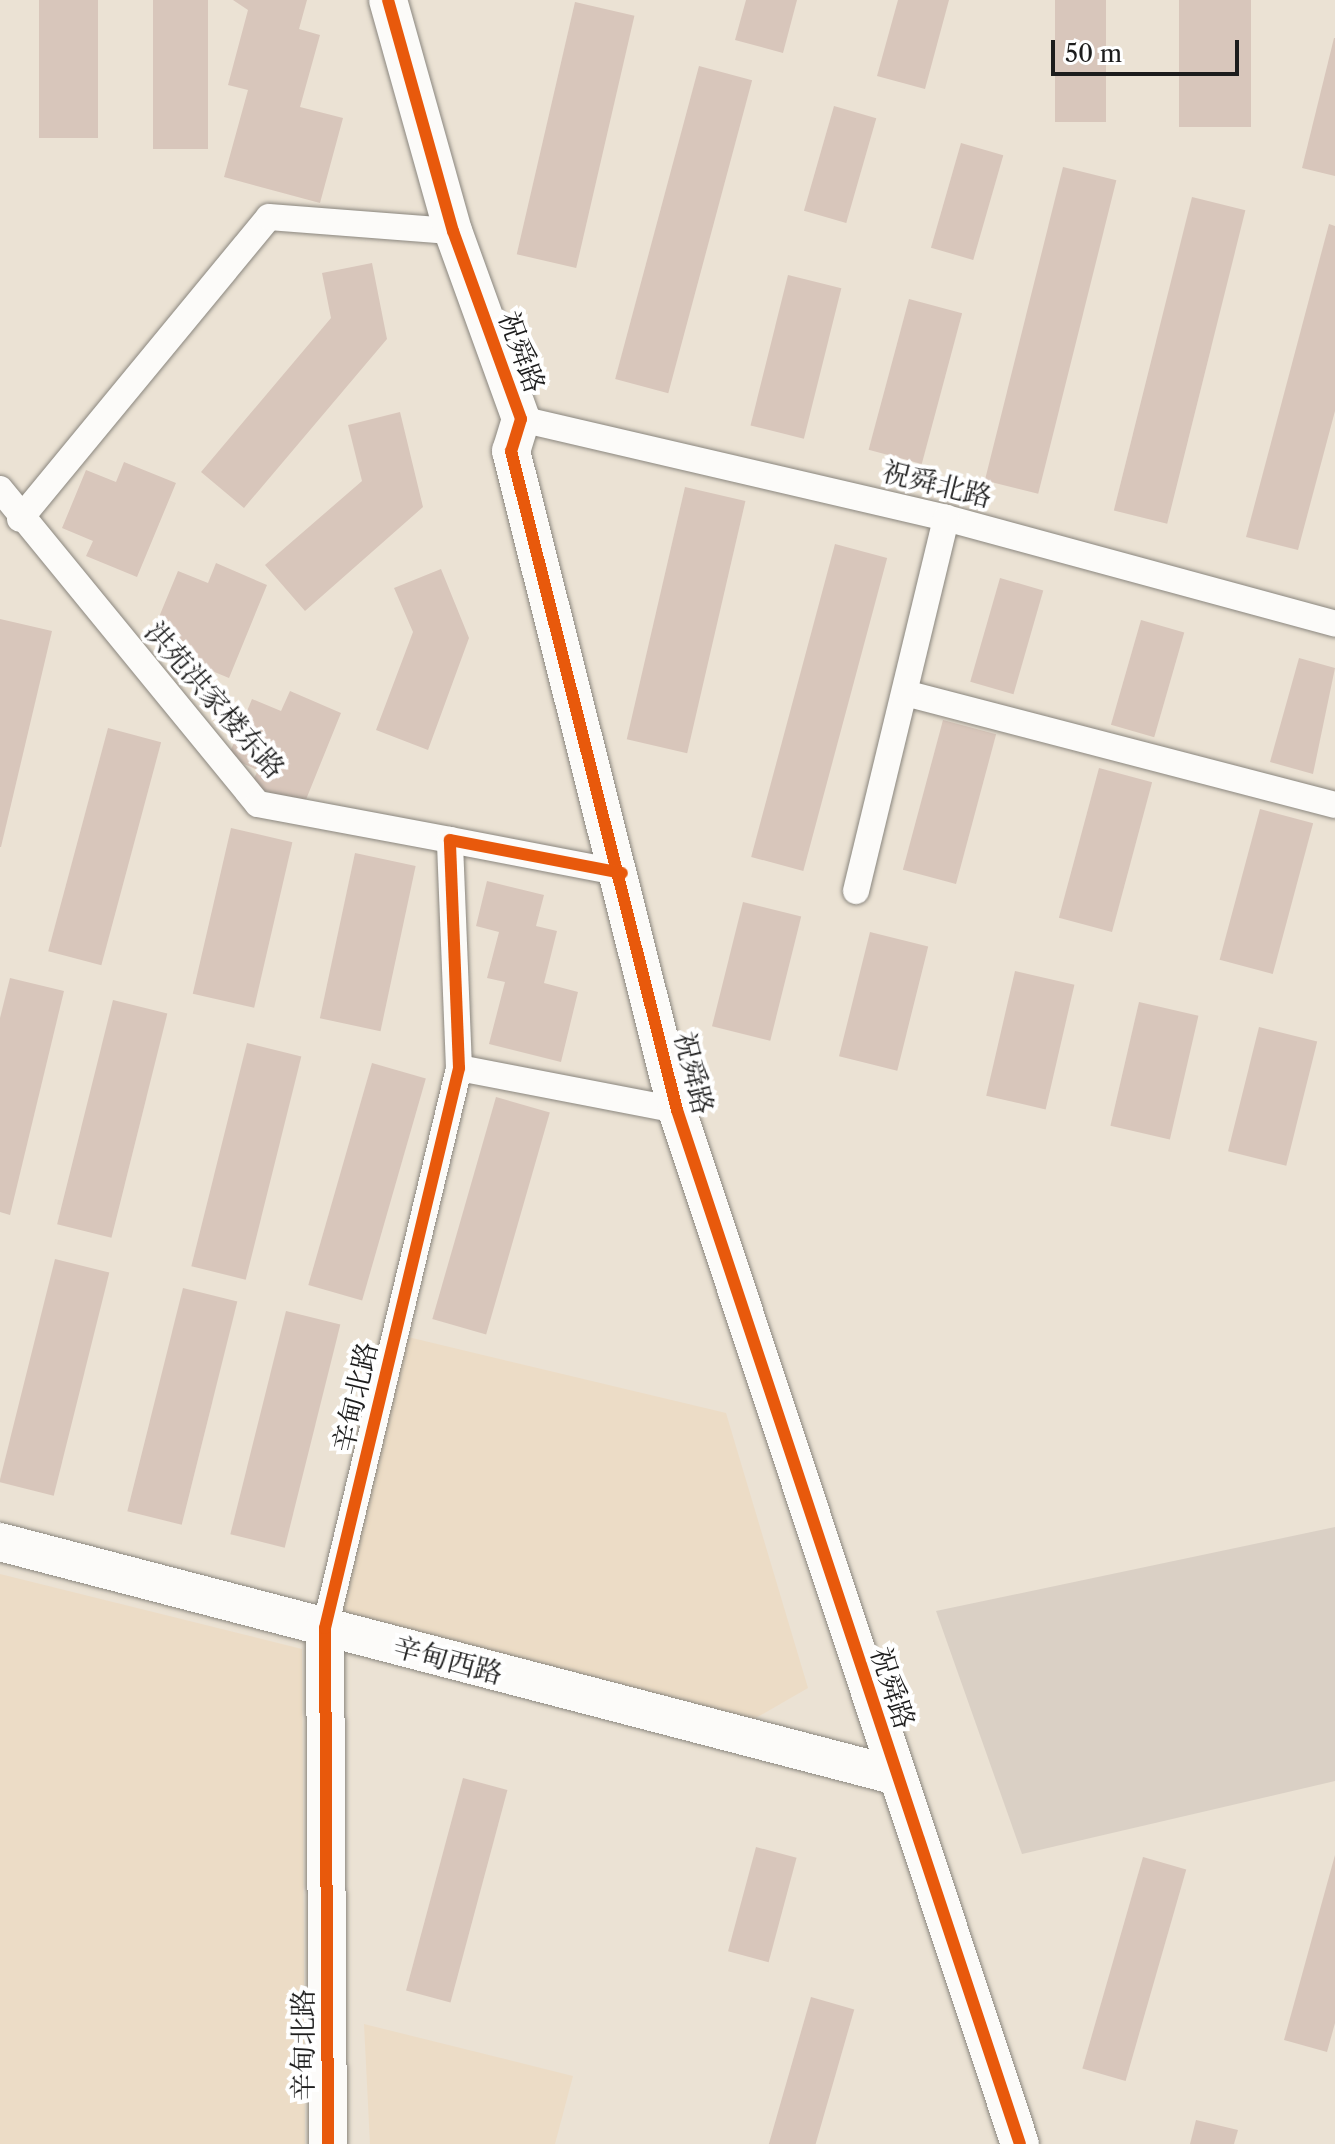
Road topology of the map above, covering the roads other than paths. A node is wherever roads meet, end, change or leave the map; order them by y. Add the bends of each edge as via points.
1 (388, 0) edge
2 (453, 231) junction
3 (521, 419) junction
4 (0, 489) edge
5 (946, 518) junction
6 (20, 519) junction
7 (1335, 624) edge
8 (905, 693) junction
9 (1335, 805) edge
10 (450, 840) junction
11 (622, 873) junction
12 (856, 891) dead end
13 (459, 1068) junction
14 (677, 1110) junction
15 (0, 1542) edge
16 (325, 1628) junction
17 (897, 1776) junction
18 (328, 2144) edge
19 (1020, 2144) edge

1 - 2 main road, 祝舜路
2 - 3 main road, 祝舜路
2 - 6 street via 269,217
3 - 5 street, 祝舜北路
3 - 11 main road, 祝舜路 via 511,451
4 - 6 street, 洪苑洪家楼东路
5 - 7 street, 祝舜北路
5 - 8 street
6 - 10 street, 洪苑洪家楼东路 via 258,804
8 - 9 street
8 - 12 street
10 - 11 street
10 - 13 street, 辛甸北路
11 - 14 main road, 祝舜路
13 - 14 street
13 - 16 street, 辛甸北路
14 - 17 main road, 祝舜路
15 - 16 main road, 辛甸西路
16 - 17 main road, 辛甸西路
16 - 18 main road, 辛甸北路
17 - 19 main road, 祝舜路

